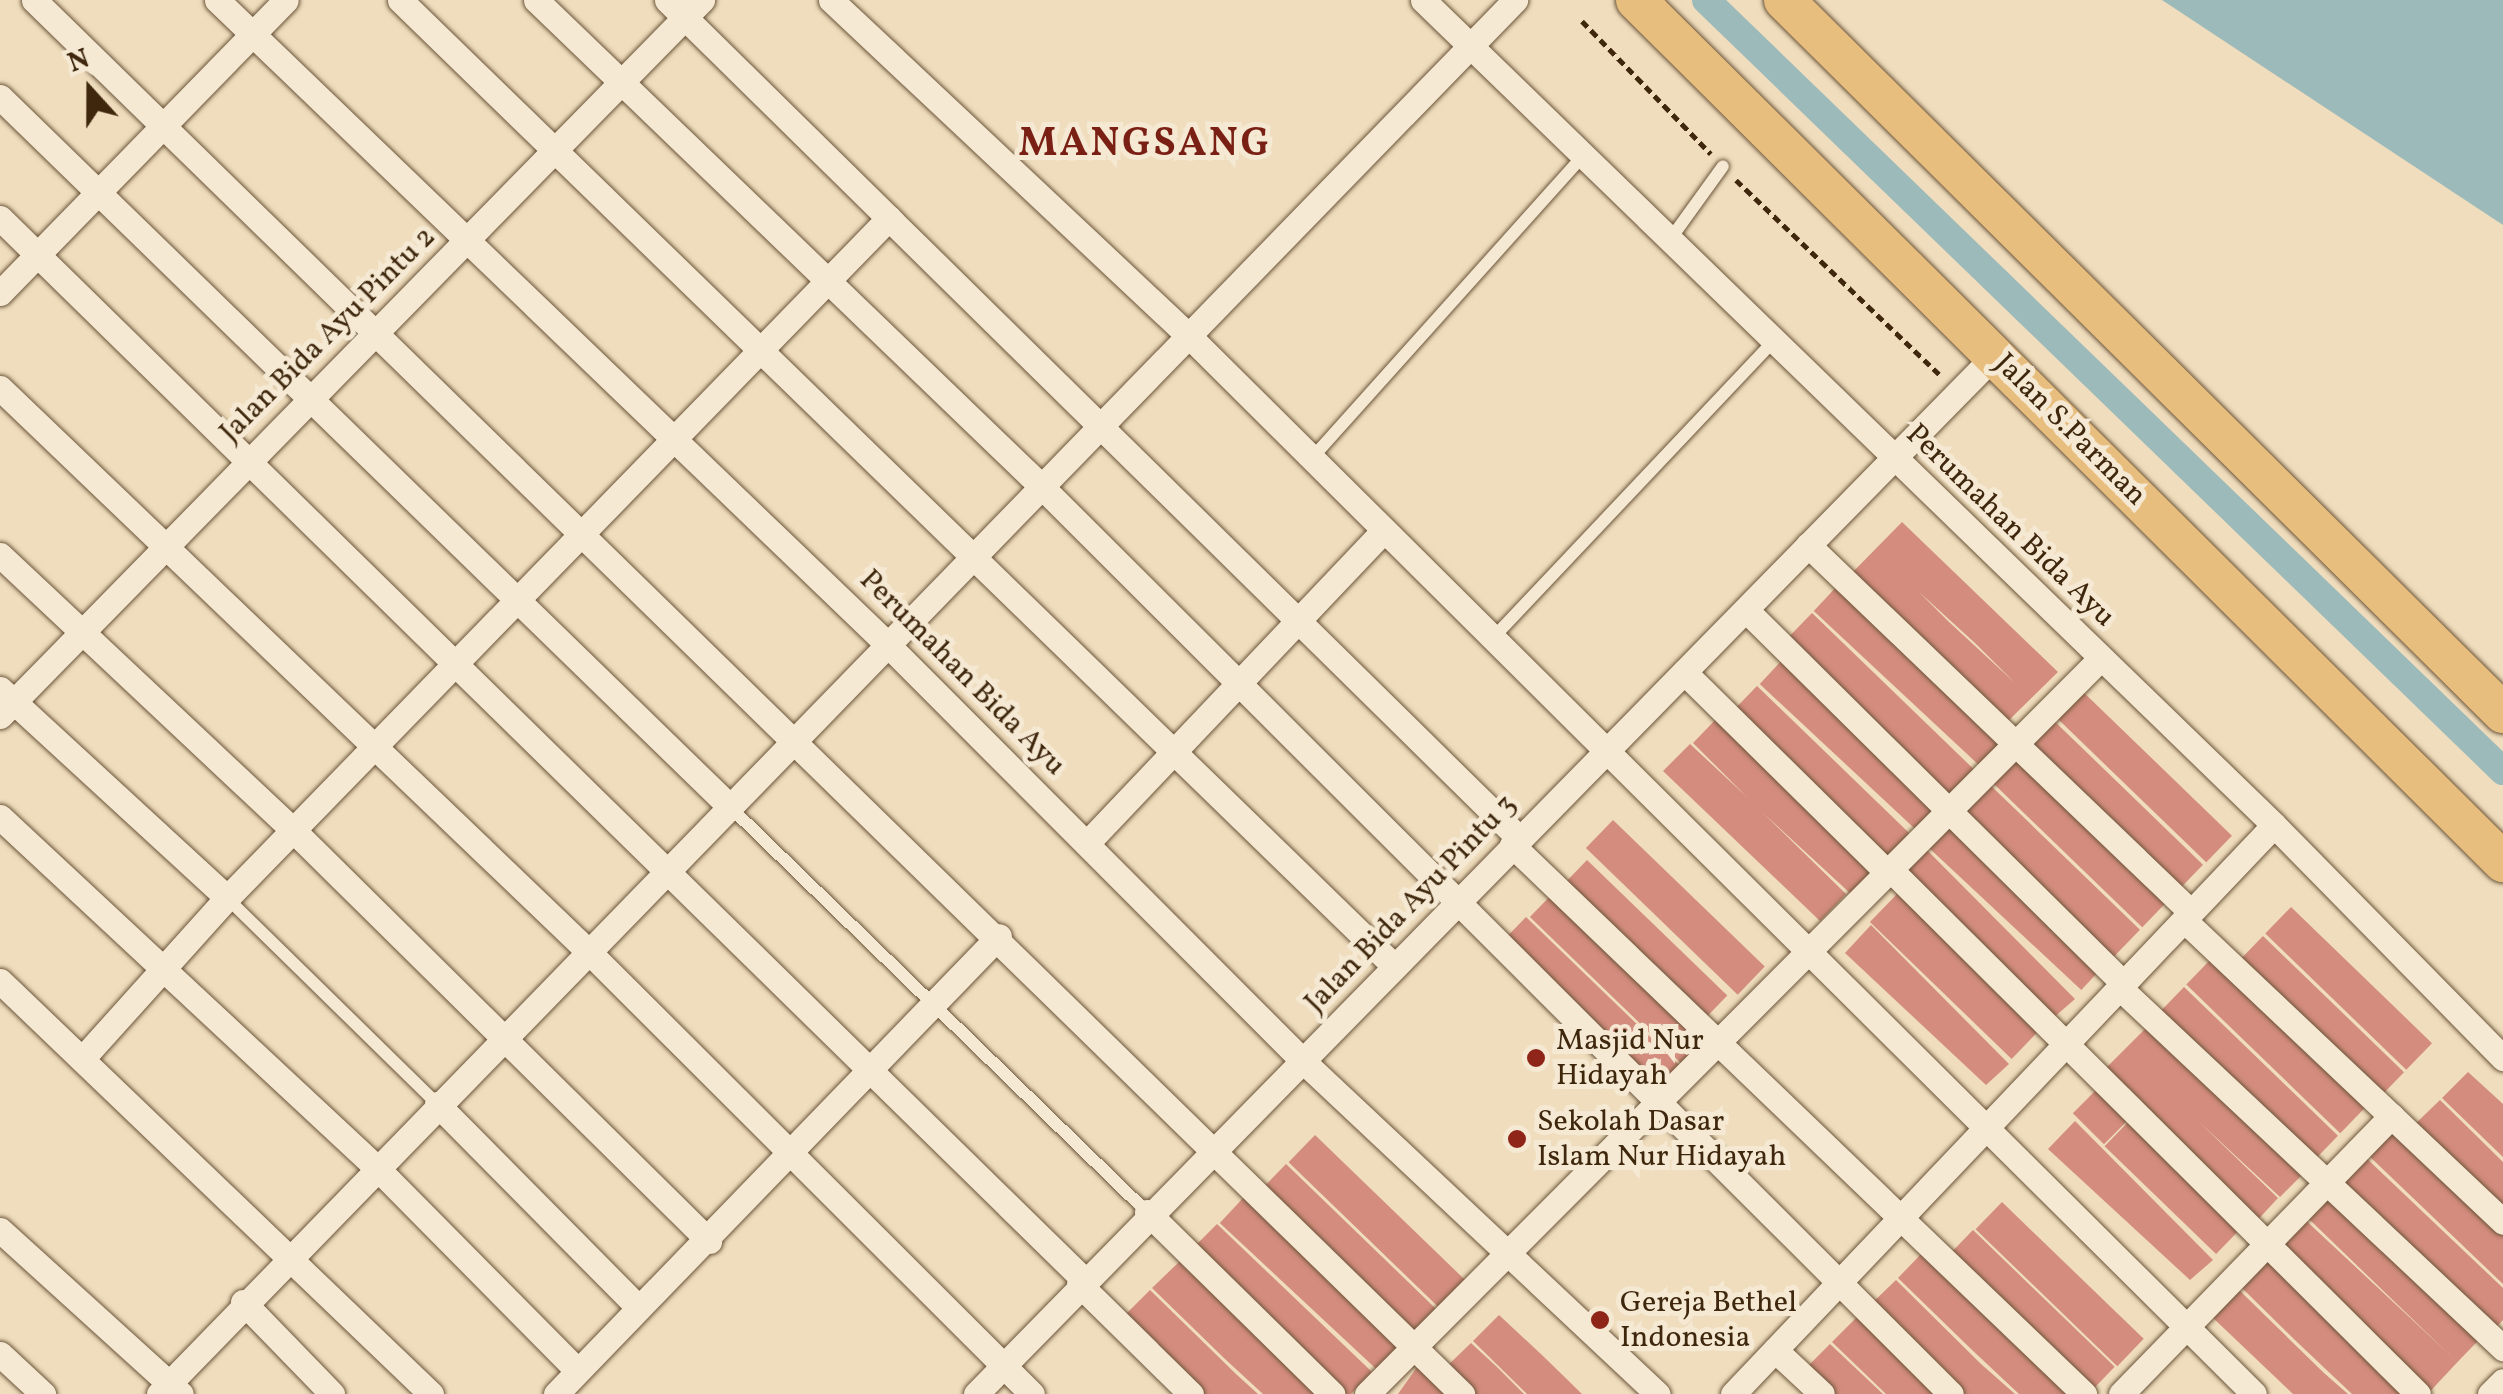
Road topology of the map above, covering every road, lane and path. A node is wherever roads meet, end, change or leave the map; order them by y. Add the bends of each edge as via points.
1 (34, 0) edge
2 (218, 0) edge
3 (286, 0) edge
4 (400, 0) edge
5 (536, 0) edge
6 (831, 0) edge
7 (1423, 0) edge
8 (1515, 0) edge
9 (1636, 0) edge
10 (1784, 0) edge
11 (685, 6) edge
12 (1582, 20) dead end
13 (252, 34) junction
14 (1468, 44) junction
15 (620, 84) junction
16 (0, 97) edge
17 (162, 127) junction
18 (558, 147) junction
19 (1582, 156) junction
20 (1723, 166) junction
21 (96, 193) junction
22 (0, 218) edge
23 (888, 218) junction
24 (467, 239) junction
25 (1669, 241) junction
26 (37, 255) junction
27 (828, 282) junction
28 (0, 292) edge
29 (375, 333) junction
30 (1186, 333) junction
31 (1773, 342) junction
32 (764, 349) junction
33 (1995, 355) junction
34 (0, 388) edge
35 (1958, 392) junction
36 (313, 396) junction
37 (1100, 421) junction
38 (677, 441) junction
39 (1312, 458) junction
40 (1892, 458) junction
41 (248, 462) junction
42 (1039, 484) junction
43 (1384, 530) junction
44 (584, 534) junction
45 (1808, 545) junction
46 (164, 547) junction
47 (973, 552) junction
48 (0, 555) edge
49 (519, 600) junction
50 (1746, 610) junction
51 (1298, 620) junction
52 (79, 634) junction
53 (1492, 639) junction
54 (885, 642) junction
55 (2101, 658) junction
56 (454, 665) junction
57 (1684, 672) junction
58 (1236, 686) junction
59 (4, 702) edge
60 (2503, 713) edge
61 (791, 740) junction
62 (2016, 744) junction
63 (374, 746) junction
64 (1176, 748) junction
65 (1604, 750) junction
66 (728, 805) junction
67 (1952, 808) junction
68 (0, 817) edge
69 (2274, 825) junction
70 (293, 830) junction
71 (1088, 842) junction
72 (1516, 842) junction
73 (2503, 862) edge
74 (666, 870) junction
75 (1890, 872) junction
76 (227, 898) junction
77 (1457, 902) junction
78 (2188, 916) junction
79 (998, 936) junction
80 (588, 951) junction
81 (1809, 952) junction
82 (1395, 968) junction
83 (163, 969) junction
84 (0, 981) edge
85 (2122, 986) junction
86 (937, 1001) junction
87 (504, 1037) junction
88 (1721, 1038) junction
89 (2063, 1049) junction
90 (2503, 1058) edge
91 (82, 1059) junction
92 (1304, 1062) junction
93 (870, 1068) junction
94 (1655, 1103) junction
95 (438, 1104) junction
96 (2390, 1116) junction
97 (1988, 1128) junction
98 (787, 1150) junction
99 (1208, 1153) junction
100 (378, 1169) junction
101 (2329, 1180) junction
102 (1147, 1212) junction
103 (1902, 1217) junction
104 (2503, 1222) edge
105 (0, 1230) edge
106 (709, 1241) junction
107 (2267, 1245) junction
108 (1506, 1249) junction
109 (285, 1256) junction
110 (1082, 1282) junction
111 (1838, 1285) junction
112 (243, 1302) junction
113 (638, 1307) junction
114 (2188, 1327) junction
115 (1412, 1346) junction
116 (2503, 1348) edge
117 (1775, 1350) junction
118 (0, 1354) edge
119 (1003, 1366) junction
120 (578, 1371) junction
121 (2503, 1381) edge
122 (170, 1390) edge
123 (43, 1394) edge
124 (332, 1394) edge
125 (431, 1394) edge
126 (556, 1394) edge
127 (976, 1394) edge
128 (1032, 1394) edge
129 (1190, 1394) edge
130 (1332, 1394) edge
131 (1366, 1394) edge
132 (1462, 1394) edge
133 (1658, 1394) edge
134 (1733, 1394) edge
135 (1822, 1394) edge
136 (1951, 1394) edge
137 (2084, 1394) edge
138 (2120, 1394) edge
139 (2254, 1394) edge
140 (2418, 1394) edge
141 (2490, 1394) edge

1 - 17 street
2 - 13 street, Perumahan Bida Ayu
3 - 13 street
4 - 18 street
5 - 15 street
6 - 30 street
7 - 14 street, Perumahan Bida Ayu
8 - 14 street
9 - 33 main road, Jalan S.Parman
10 - 60 main road
11 - 15 street, Jalan Bida Ayu Pintu 2
11 - 23 street
12 - 20 path
13 - 17 street
13 - 24 street, Perumahan Bida Ayu
14 - 19 street, Perumahan Bida Ayu
14 - 30 street
15 - 18 street, Jalan Bida Ayu Pintu 2
15 - 27 street
16 - 21 street
17 - 21 street
17 - 29 street
18 - 24 street, Jalan Bida Ayu Pintu 2
18 - 32 street
19 - 25 street, Perumahan Bida Ayu
19 - 39 lane
20 - 25 lane
20 - 35 path
21 - 26 street
21 - 36 street
22 - 26 street
23 - 27 street
23 - 37 street
24 - 29 street, Jalan Bida Ayu Pintu 2
24 - 38 street, Perumahan Bida Ayu
25 - 31 street, Perumahan Bida Ayu
26 - 28 street
26 - 41 street
27 - 32 street
27 - 42 street
29 - 36 street, Jalan Bida Ayu Pintu 2
29 - 44 street
30 - 37 street
30 - 39 street
31 - 40 street, Perumahan Bida Ayu
31 - 53 lane
32 - 38 street
32 - 47 street
33 - 35 street, Jalan Bida Ayu Pintu 3
33 - 73 main road, Jalan S.Parman
34 - 46 street
35 - 40 street, Jalan Bida Ayu Pintu 3
36 - 41 street, Jalan Bida Ayu Pintu 2
36 - 49 street
37 - 42 street
37 - 51 street
38 - 44 street
38 - 54 street, Perumahan Bida Ayu
39 - 43 street
40 - 45 street, Jalan Bida Ayu Pintu 3
40 - 55 street, Perumahan Bida Ayu
41 - 46 street, Jalan Bida Ayu Pintu 2
41 - 56 street
42 - 47 street
42 - 58 street
43 - 51 street
43 - 53 street
44 - 49 street
44 - 61 street
45 - 50 street, Jalan Bida Ayu Pintu 3
45 - 62 street
46 - 52 street, Jalan Bida Ayu Pintu 2
46 - 63 street
47 - 54 street
47 - 64 street
48 - 52 street
49 - 56 street
49 - 66 street
50 - 57 street, Jalan Bida Ayu Pintu 3
50 - 67 street
51 - 58 street
51 - 72 street
52 - 59 street, Jalan Bida Ayu Pintu 2
52 - 70 street
53 - 65 street
54 - 61 street
54 - 71 street, Perumahan Bida Ayu
55 - 62 street
55 - 69 street, Perumahan Bida Ayu
56 - 63 street
56 - 74 street
57 - 65 street, Jalan Bida Ayu Pintu 3
57 - 75 street
58 - 64 street
58 - 77 street
59 - 76 street
61 - 66 street
61 - 79 street
62 - 67 street
62 - 78 street
63 - 70 street
63 - 80 street
64 - 71 street
64 - 82 street
65 - 72 street, Jalan Bida Ayu Pintu 3
65 - 81 street
66 - 74 street
66 - 86 lane
67 - 75 street
67 - 85 street
68 - 83 street
69 - 78 street
69 - 90 street, Perumahan Bida Ayu
70 - 76 street
70 - 87 street
71 - 92 street, Perumahan Bida Ayu
72 - 77 street, Jalan Bida Ayu Pintu 3
72 - 88 street
74 - 80 street
74 - 93 street
75 - 81 street
75 - 89 street
76 - 83 street
76 - 95 lane
77 - 82 street, Jalan Bida Ayu Pintu 3
77 - 94 street
78 - 85 street
78 - 96 street
79 - 86 street
79 - 99 street
80 - 87 street
80 - 98 street
81 - 88 street
81 - 97 street
82 - 92 street, Jalan Bida Ayu Pintu 3
83 - 91 street
83 - 100 street
84 - 91 street
85 - 89 street
85 - 101 street
86 - 93 street
86 - 102 lane
87 - 95 street
87 - 106 street
88 - 94 street
88 - 103 street
89 - 97 street
89 - 107 street
91 - 109 street
92 - 99 street, Jalan Bida Ayu Pintu 3
92 - 108 street, Perumahan Bida Ayu
93 - 98 street
93 - 110 street
94 - 108 street
94 - 111 street
95 - 100 street
95 - 113 street
96 - 101 street
96 - 104 street
97 - 103 street
97 - 114 street
98 - 106 street
98 - 119 street
99 - 102 street, Jalan Bida Ayu Pintu 3
99 - 115 street
100 - 109 street
100 - 120 street
101 - 107 street
101 - 116 street
102 - 110 street, Jalan Bida Ayu Pintu 3
102 - 130 street
103 - 111 street
103 - 137 street
105 - 122 street
106 - 113 street
107 - 114 street
107 - 140 street
108 - 115 street
108 - 133 street, Perumahan Bida Ayu
109 - 112 street
109 - 125 street
110 - 119 street, Jalan Bida Ayu Pintu 3
110 - 129 street
111 - 117 street
111 - 136 street
112 - 122 street
112 - 124 street
113 - 120 street
114 - 138 street
114 - 139 street
115 - 131 street
115 - 132 street
117 - 134 street
117 - 135 street
118 - 123 street
119 - 127 street, Jalan Bida Ayu Pintu 3
119 - 128 street
120 - 126 street
121 - 141 street

